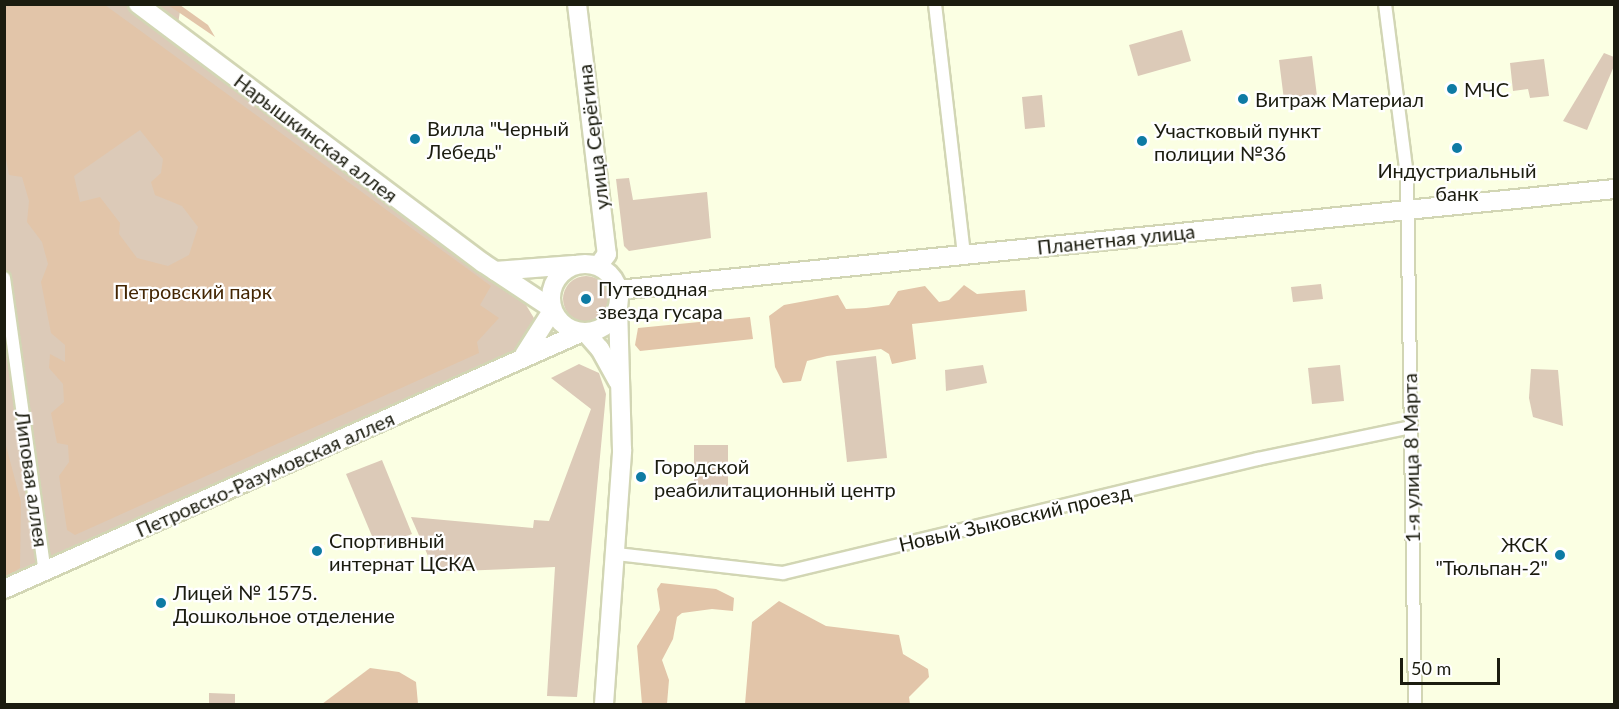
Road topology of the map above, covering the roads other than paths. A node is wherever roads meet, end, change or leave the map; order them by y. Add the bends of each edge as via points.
1 (138, 4) edge
2 (577, 4) edge
3 (935, 4) edge
4 (1385, 4) edge
5 (1614, 189) edge
6 (1407, 211) junction
7 (964, 253) junction
8 (576, 264) junction
9 (598, 266) junction
10 (495, 271) junction
11 (4, 278) edge
12 (618, 290) junction
13 (618, 309) junction
14 (552, 310) junction
15 (583, 333) junction
16 (523, 356) junction
17 (621, 391) junction
18 (1411, 427) junction
19 (616, 554) junction
20 (45, 572) junction
21 (4, 589) edge
22 (604, 705) edge
23 (1415, 705) edge

1 - 10 street, Нарышкинская аллея
2 - 9 street, улица Серёгина via 606,254
3 - 7 street
4 - 6 street, 1-я улица 8 Марта
5 - 6 street, Планетная улица
6 - 7 street, Планетная улица
6 - 18 street, 1-я улица 8 Марта
7 - 12 street, Планетная улица
8 - 9 street
8 - 10 street
8 - 14 street via 555,281
9 - 12 street via 614,280
10 - 14 street, Нарышкинская аллея
11 - 20 street, Липовая аллея
12 - 13 street
13 - 15 street via 602,328
13 - 17 street
14 - 15 street via 567,328
14 - 16 street
15 - 16 street, Петровско-Разумовская аллея
15 - 17 street via 612,366
16 - 20 street, Петровско-Разумовская аллея
17 - 19 street
18 - 19 street, Новый Зыковский проезд via 1258,459 783,573 747,572
18 - 23 street, 1-я улица 8 Марта
19 - 22 street
20 - 21 street, Петровско-Разумовская аллея

